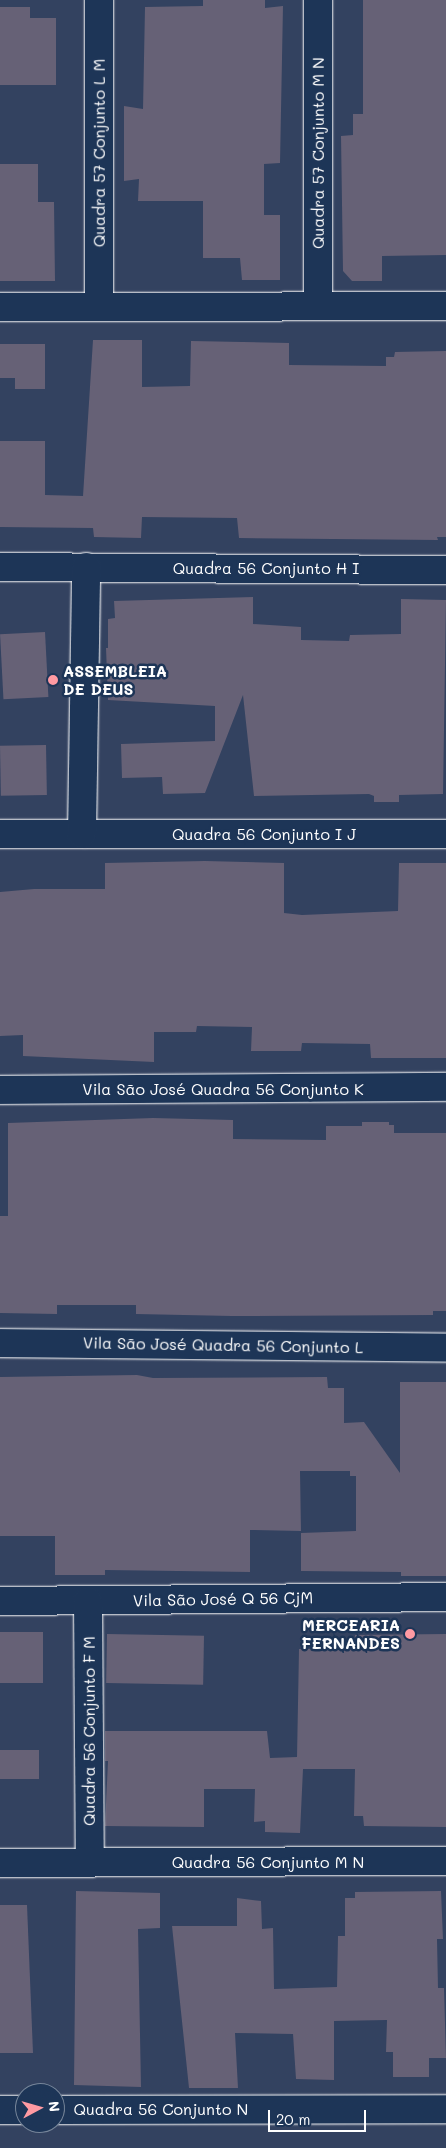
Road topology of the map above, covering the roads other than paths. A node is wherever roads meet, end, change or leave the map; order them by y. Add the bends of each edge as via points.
1 (99, 0) edge
2 (318, 0) edge
3 (100, 306) junction
4 (318, 306) junction
5 (446, 306) edge
6 (0, 307) edge
7 (0, 567) edge
8 (86, 567) junction
9 (446, 570) edge
10 (0, 834) edge
11 (82, 834) junction
12 (446, 834) edge
13 (446, 1087) edge
14 (0, 1090) edge
15 (0, 1342) edge
16 (446, 1348) edge
17 (446, 1597) edge
18 (0, 1601) edge
19 (88, 1601) junction
20 (446, 1861) edge
21 (0, 1862) edge
22 (90, 1862) junction
23 (446, 2109) edge
24 (0, 2110) edge
25 (15, 2110) edge
26 (65, 2110) edge

1 - 3 street, Quadra 57 Conjunto L M
2 - 4 street, Quadra 57 Conjunto M N
3 - 4 street
3 - 6 street
4 - 5 street
7 - 8 street, Quadra 56 Conjunto H I
8 - 9 street, Quadra 56 Conjunto H I
8 - 11 street
10 - 11 street, Quadra 56 Conjunto I J
11 - 12 street, Quadra 56 Conjunto I J
13 - 14 street, Vila São José Quadra 56 Conjunto K
15 - 16 street, Vila São José Quadra 56 Conjunto L
17 - 19 street, Vila São José Q 56 CjM
18 - 19 street, Vila São José Q 56 CjM
19 - 22 street, Quadra 56 Conjunto F M
20 - 22 street, Quadra 56 Conjunto M N
21 - 22 street, Quadra 56 Conjunto M N
23 - 26 street, Quadra 56 Conjunto N
24 - 25 street

